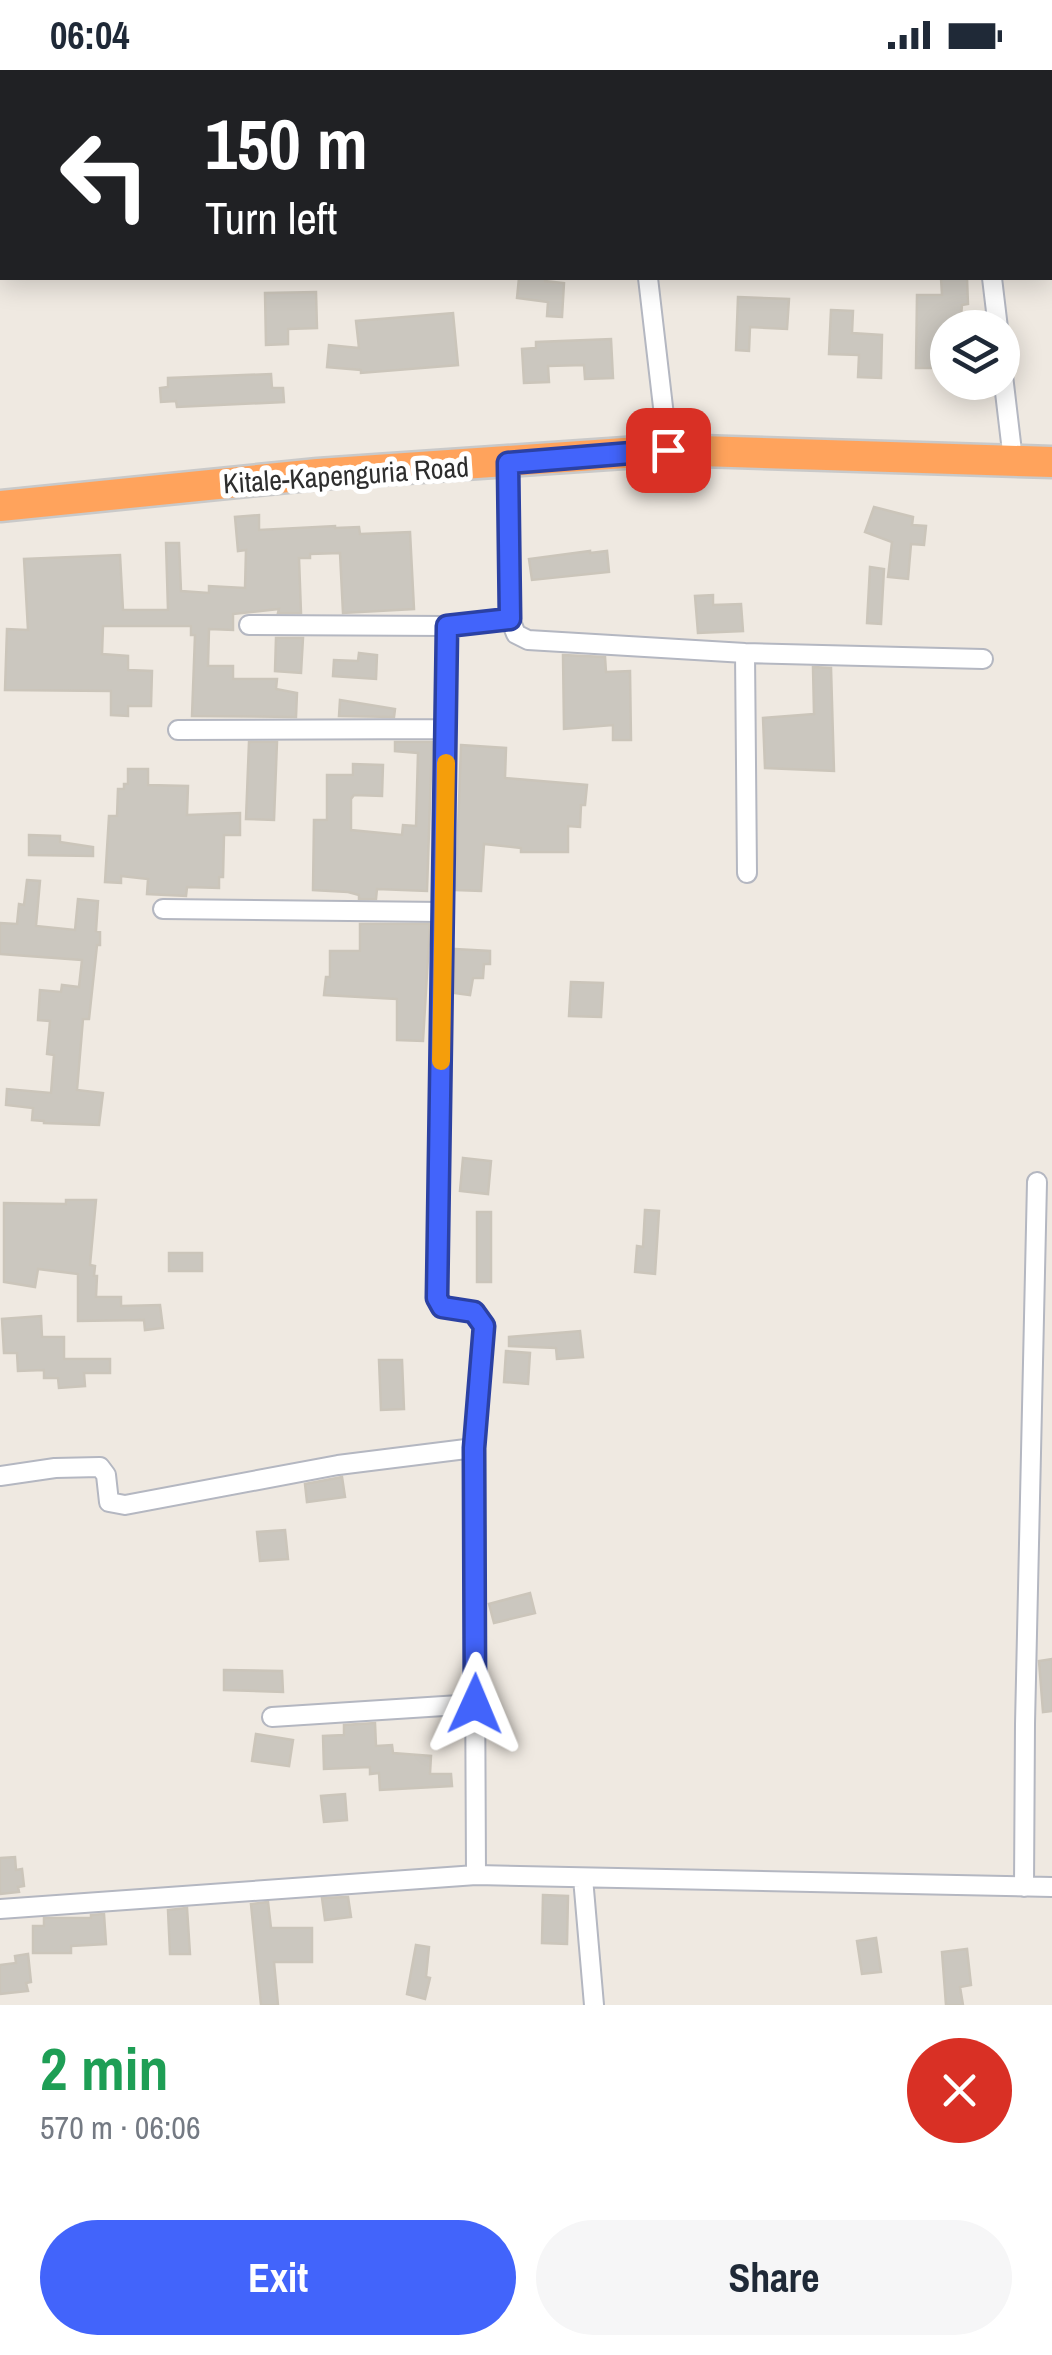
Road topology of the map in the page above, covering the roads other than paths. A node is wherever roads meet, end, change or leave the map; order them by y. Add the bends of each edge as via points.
1 (648, 280) edge
2 (992, 280) edge
3 (996, 310) edge
4 (1006, 400) edge
5 (668, 450) junction
6 (1013, 460) junction
7 (1052, 462) edge
8 (508, 463) junction
9 (0, 506) edge
10 (510, 619) junction
11 (249, 625) dead end
12 (447, 626) junction
13 (745, 653) junction
14 (983, 659) dead end
15 (446, 729) junction
16 (178, 730) dead end
17 (747, 873) dead end
18 (163, 910) dead end
19 (443, 912) junction
20 (1037, 1182) dead end
21 (474, 1448) junction
22 (0, 1476) edge
23 (475, 1704) junction
24 (272, 1717) dead end
25 (476, 1875) junction
26 (583, 1878) junction
27 (1024, 1887) junction
28 (1052, 1887) edge
29 (0, 1909) edge
30 (594, 2005) edge

1 - 5 street
2 - 3 street
4 - 6 street
5 - 6 highway, Kitale-Kapenguria Road
5 - 8 highway, Kitale-Kapenguria Road
6 - 7 highway, Kitale-Kapenguria Road
8 - 9 highway, Kitale-Kapenguria Road via 318,474
8 - 10 street
10 - 12 street
10 - 13 street via 516,634 528,640
11 - 12 street
12 - 15 street
13 - 14 street
13 - 17 street
15 - 16 street
15 - 19 street
18 - 19 street
19 - 21 street via 437,1298 442,1307 474,1312 484,1326
20 - 27 street
21 - 22 street via 338,1465 125,1505 109,1502 100,1467
21 - 23 street
23 - 24 street
23 - 25 street
25 - 26 street
25 - 29 street
26 - 27 street
26 - 30 street
27 - 28 street

